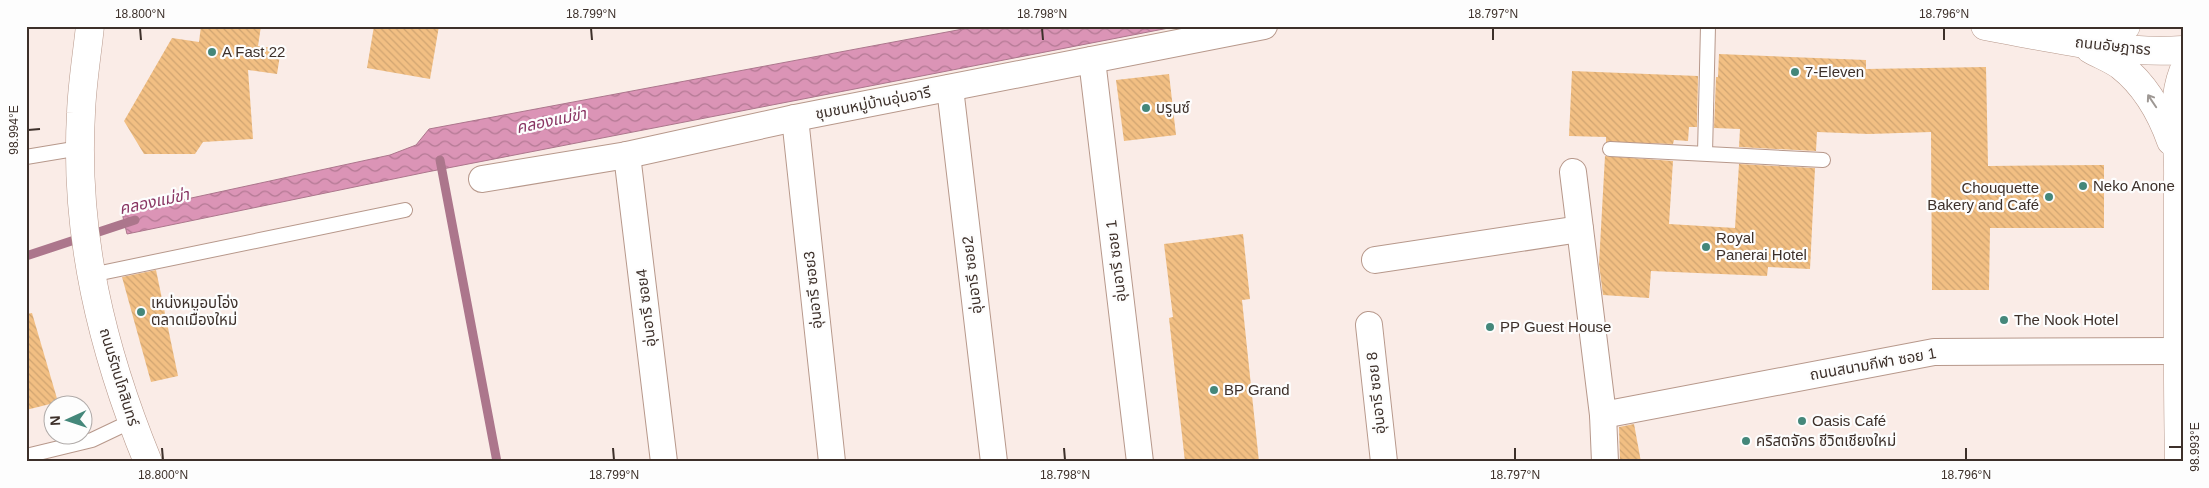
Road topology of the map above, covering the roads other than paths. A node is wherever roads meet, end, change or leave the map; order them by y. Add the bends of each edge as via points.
1 (90, 26) edge
2 (1264, 26) edge
3 (1708, 26) edge
4 (1985, 26) edge
5 (2126, 26) edge
6 (2075, 42) junction
7 (2183, 50) edge
8 (1092, 60) junction
9 (2183, 72) edge
10 (950, 88) junction
11 (795, 118) junction
12 (80, 148) junction
13 (1610, 149) dead end
14 (1705, 153) junction
15 (627, 154) junction
16 (2181, 154) edge
17 (26, 157) edge
18 (1823, 160) dead end
19 (1572, 172) dead end
20 (482, 179) dead end
21 (405, 210) dead end
22 (1580, 229) junction
23 (1375, 260) dead end
24 (90, 268) junction
25 (1369, 325) dead end
26 (2177, 351) junction
27 (1603, 415) junction
28 (132, 421) junction
29 (26, 456) edge
30 (145, 460) edge
31 (664, 462) edge
32 (832, 462) edge
33 (994, 462) edge
34 (1140, 462) edge
35 (1384, 462) edge
36 (1606, 462) edge
37 (2179, 462) edge

1 - 12 street
2 - 8 street, ชุมชนหมู่บ้านอุ่นอารี
3 - 14 lane
4 - 6 street, ถนนอัษฎาธร
5 - 6 street
6 - 7 street, ถนนอัษฎาธร via 2146,50
16 -> 6 street via 2145,91 2121,66
8 - 10 street, ชุมชนหมู่บ้านอุ่นอารี
8 - 34 street, อุ่นอารี ซอย 1
9 - 16 street via 2176,101
10 - 11 street, ชุมชนหมู่บ้านอุ่นอารี
10 - 33 street, อุ่นอารี ซอย2
11 - 15 street, ชุมชนหมู่บ้านอุ่นอารี
11 - 32 street, อุ่นอารี ซอย3
12 - 17 lane
12 - 24 street, ถนนรัตนโกสินทร์
13 - 14 lane
14 - 18 lane
15 - 20 street, ชุมชนหมู่บ้านอุ่นอารี
15 - 31 street, อุ่นอารี ซอย4
16 - 26 street
19 - 22 street
21 - 24 lane
22 - 23 street
22 - 27 street
24 - 28 street, ถนนรัตนโกสินทร์ via 109,356
25 - 35 street, อุ่นอารี ซอย 8
26 - 27 street, ถนนสนามกีฬา ซอย 1 via 1934,352
26 - 37 street
27 - 36 street
28 - 29 lane via 92,440
28 - 30 street, ถนนรัตนโกสินทร์

